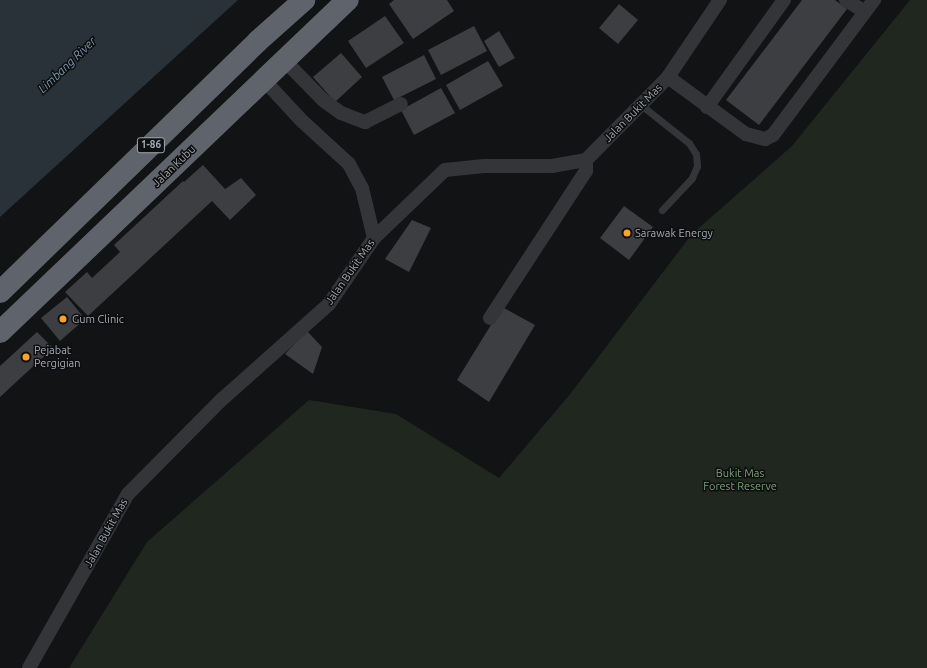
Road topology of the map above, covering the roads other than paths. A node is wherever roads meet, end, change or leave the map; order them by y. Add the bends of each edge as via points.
1 (304, 0) edge
2 (348, 0) edge
3 (720, 0) edge
4 (784, 0) edge
5 (846, 0) edge
6 (874, 0) edge
7 (865, 12) junction
8 (285, 61) junction
9 (668, 77) junction
10 (264, 80) junction
11 (401, 104) dead end
12 (641, 105) junction
13 (708, 107) junction
14 (586, 160) junction
15 (662, 210) dead end
16 (374, 238) junction
17 (0, 292) edge
18 (490, 318) dead end
19 (0, 332) edge
20 (29, 668) edge

1 - 17 highway, 1-86 via 258,41
2 - 8 highway, Jalan Kubu / 1-86
3 - 9 street, Jalan Bukit Mas
4 - 13 street
5 - 7 street
6 - 7 street
7 - 13 street via 769,137 755,138 746,134
8 - 10 highway, Jalan Kubu / 1-86
8 - 11 street via 322,100 341,113 365,122
9 - 12 street, Jalan Bukit Mas
9 - 13 street
10 - 16 street via 301,120 349,164 362,188
10 - 19 highway, Jalan Kubu / 1-86
12 - 14 street, Jalan Bukit Mas
12 - 15 lane via 689,143 696,154 697,166 692,178
14 - 16 street, Jalan Bukit Mas via 552,166 484,166 445,170
14 - 18 street via 586,171
16 - 20 street, Jalan Bukit Mas via 329,304 218,402 128,494

